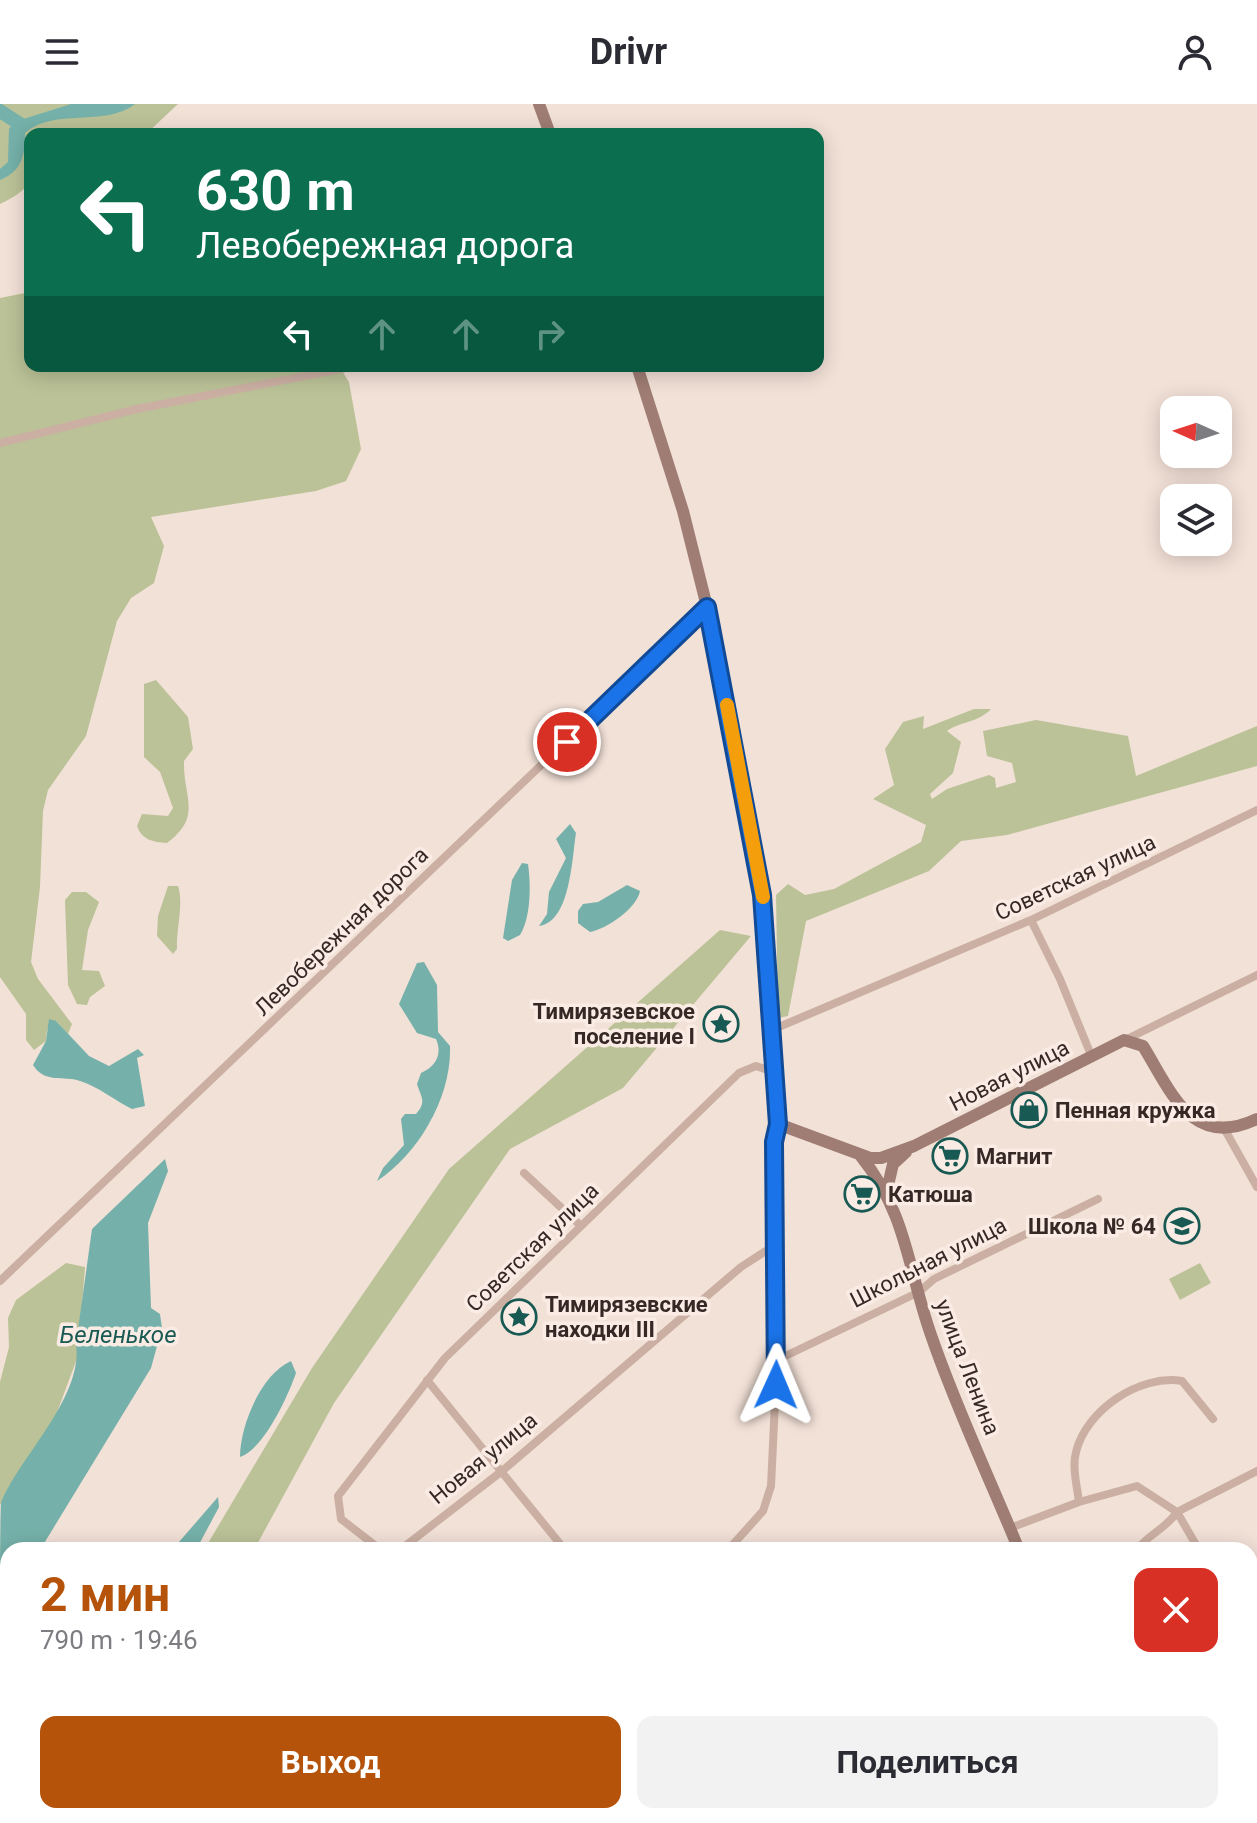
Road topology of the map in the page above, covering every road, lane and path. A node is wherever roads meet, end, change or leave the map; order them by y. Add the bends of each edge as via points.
1 (539, 104) edge
2 (548, 128) edge
3 (325, 372) edge
4 (639, 372) edge
5 (0, 443) edge
6 (707, 607) junction
7 (1257, 810) edge
8 (1031, 920) junction
9 (1257, 975) edge
10 (774, 1029) junction
11 (1124, 1040) junction
12 (1091, 1055) junction
13 (774, 1072) junction
14 (1257, 1119) edge
15 (778, 1124) junction
16 (1225, 1130) junction
17 (914, 1146) junction
18 (860, 1155) junction
19 (524, 1173) dead end
20 (1257, 1187) edge
21 (886, 1194) junction
22 (1098, 1199) dead end
23 (581, 1226) junction
24 (775, 1245) junction
25 (0, 1281) edge
26 (919, 1292) junction
27 (777, 1360) junction
28 (427, 1380) junction
29 (1213, 1419) dead end
30 (502, 1471) junction
31 (1257, 1471) edge
32 (1079, 1502) junction
33 (1177, 1512) junction
34 (1010, 1528) junction
35 (371, 1542) edge
36 (410, 1542) edge
37 (559, 1542) edge
38 (736, 1542) edge
39 (1016, 1542) edge
40 (1143, 1542) edge
41 (1194, 1542) edge

1 - 2 street
3 - 5 street via 137,409
4 - 6 street
6 - 10 street via 762,895
6 - 25 street, Левобережная дорога
7 - 8 street, Советская улица
8 - 10 street, Советская улица
8 - 12 street
9 - 11 street
10 - 13 street
11 - 12 street, Новая улица
11 - 16 street via 1143,1046 1184,1111 1213,1129
12 - 17 street, Новая улица
13 - 15 street
13 - 23 street, Советская улица via 756,1066 739,1073
14 - 16 street
15 - 18 street, Новая улица
15 - 24 street
16 - 20 street
17 - 18 street, Новая улица via 881,1158
17 - 21 street via 893,1164
18 - 21 street, улица Ленина
19 - 23 street
21 - 26 street, улица Ленина
22 - 26 street, Школьная улица via 934,1279
23 - 28 street, Советская улица via 490,1311
24 - 27 street
24 - 30 street, Новая улица via 741,1267
26 - 27 street, Школьная улица
26 - 34 street, улица Ленина via 931,1337
27 - 38 street via 769,1499
28 - 30 street
28 - 35 street, Советская улица via 342,1489 336,1505 341,1519
29 - 32 street via 1182,1381 1160,1380 1131,1389 1109,1404 1079,1441
30 - 36 street, Новая улица
30 - 37 street
31 - 33 street
32 - 33 street via 1137,1486
32 - 34 street
33 - 40 street via 1169,1525
33 - 41 street
34 - 39 street, улица Ленина

